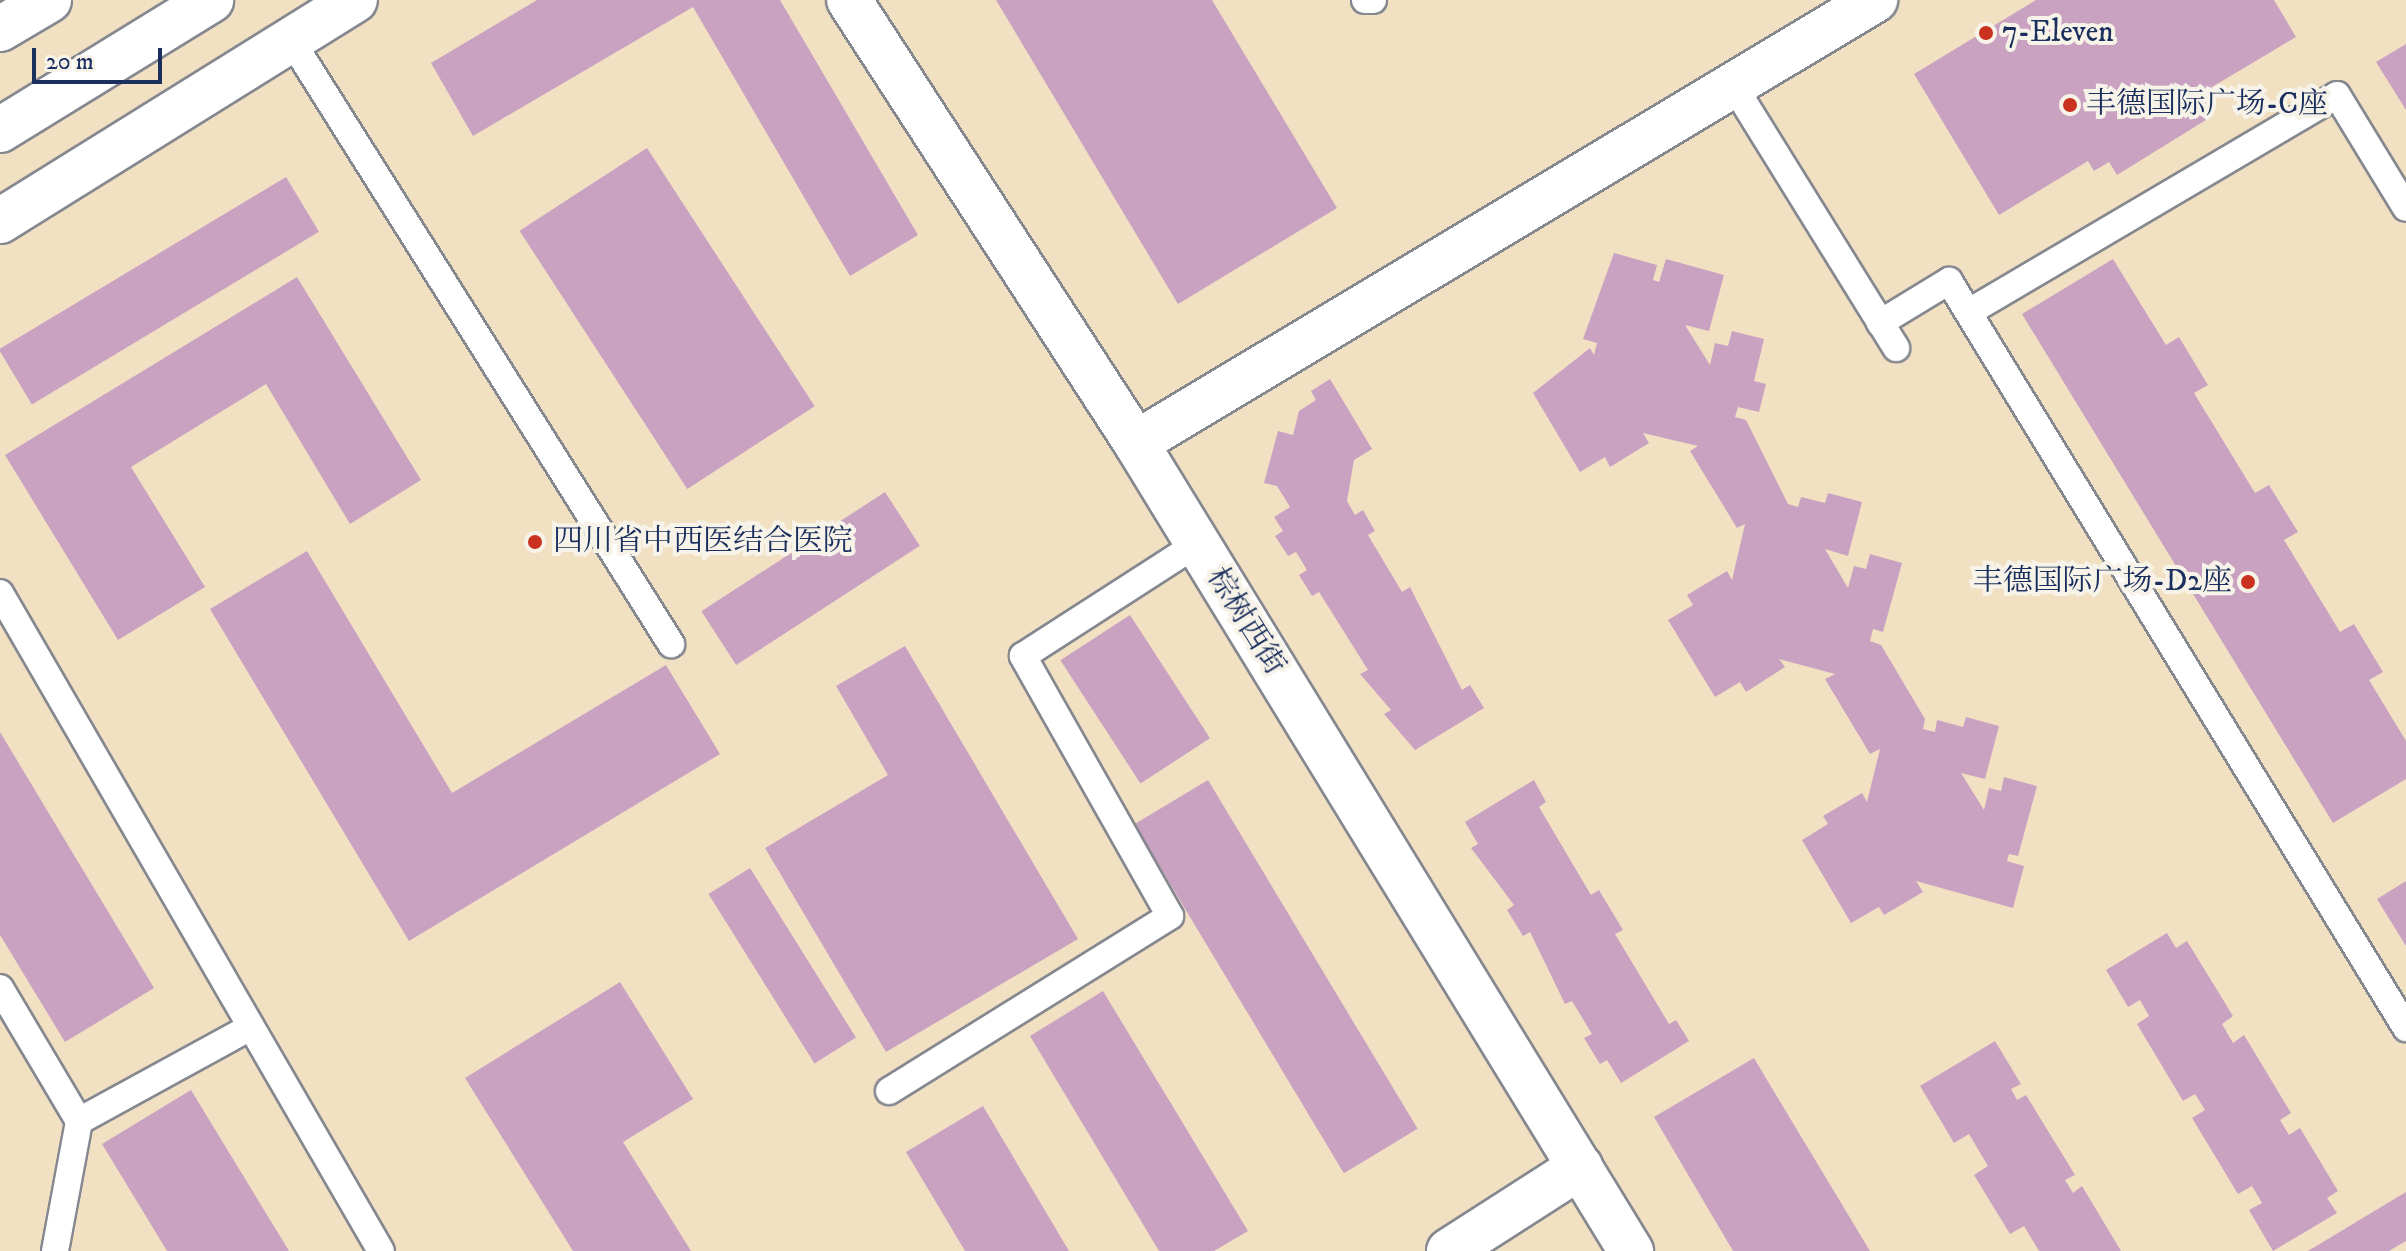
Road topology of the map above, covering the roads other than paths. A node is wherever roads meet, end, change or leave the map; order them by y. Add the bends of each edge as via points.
1 (49, 0) edge
2 (211, 0) edge
3 (355, 0) edge
4 (849, 0) edge
5 (1365, 0) edge
6 (1373, 0) edge
7 (1875, 0) edge
8 (0, 29) edge
9 (291, 40) junction
10 (1735, 88) junction
11 (0, 130) edge
12 (2406, 208) edge
13 (0, 221) edge
14 (1969, 312) junction
15 (1880, 323) junction
16 (1896, 348) dead end
17 (1136, 443) junction
18 (1197, 544) junction
19 (0, 593) edge
20 (671, 644) dead end
21 (0, 988) edge
22 (251, 1027) junction
23 (2406, 1028) edge
24 (889, 1091) dead end
25 (79, 1121) junction
26 (1580, 1167) junction
27 (55, 1251) edge
28 (381, 1251) edge
29 (1449, 1251) edge
30 (1631, 1251) edge

1 - 8 street
2 - 11 street
3 - 9 street
4 - 17 street, 棕树西街
5 - 6 lane
7 - 10 street
9 - 13 street
9 - 20 lane
10 - 15 lane
10 - 17 street
12 - 14 lane via 2337,95
14 - 15 lane via 1949,281
14 - 23 lane
15 - 16 lane
17 - 18 street, 棕树西街
18 - 24 lane via 1023,656 1170,916
18 - 26 street, 棕树西街
19 - 22 lane
21 - 25 lane
22 - 25 lane
22 - 28 lane
25 - 27 lane
26 - 29 street
26 - 30 street, 棕树西街

